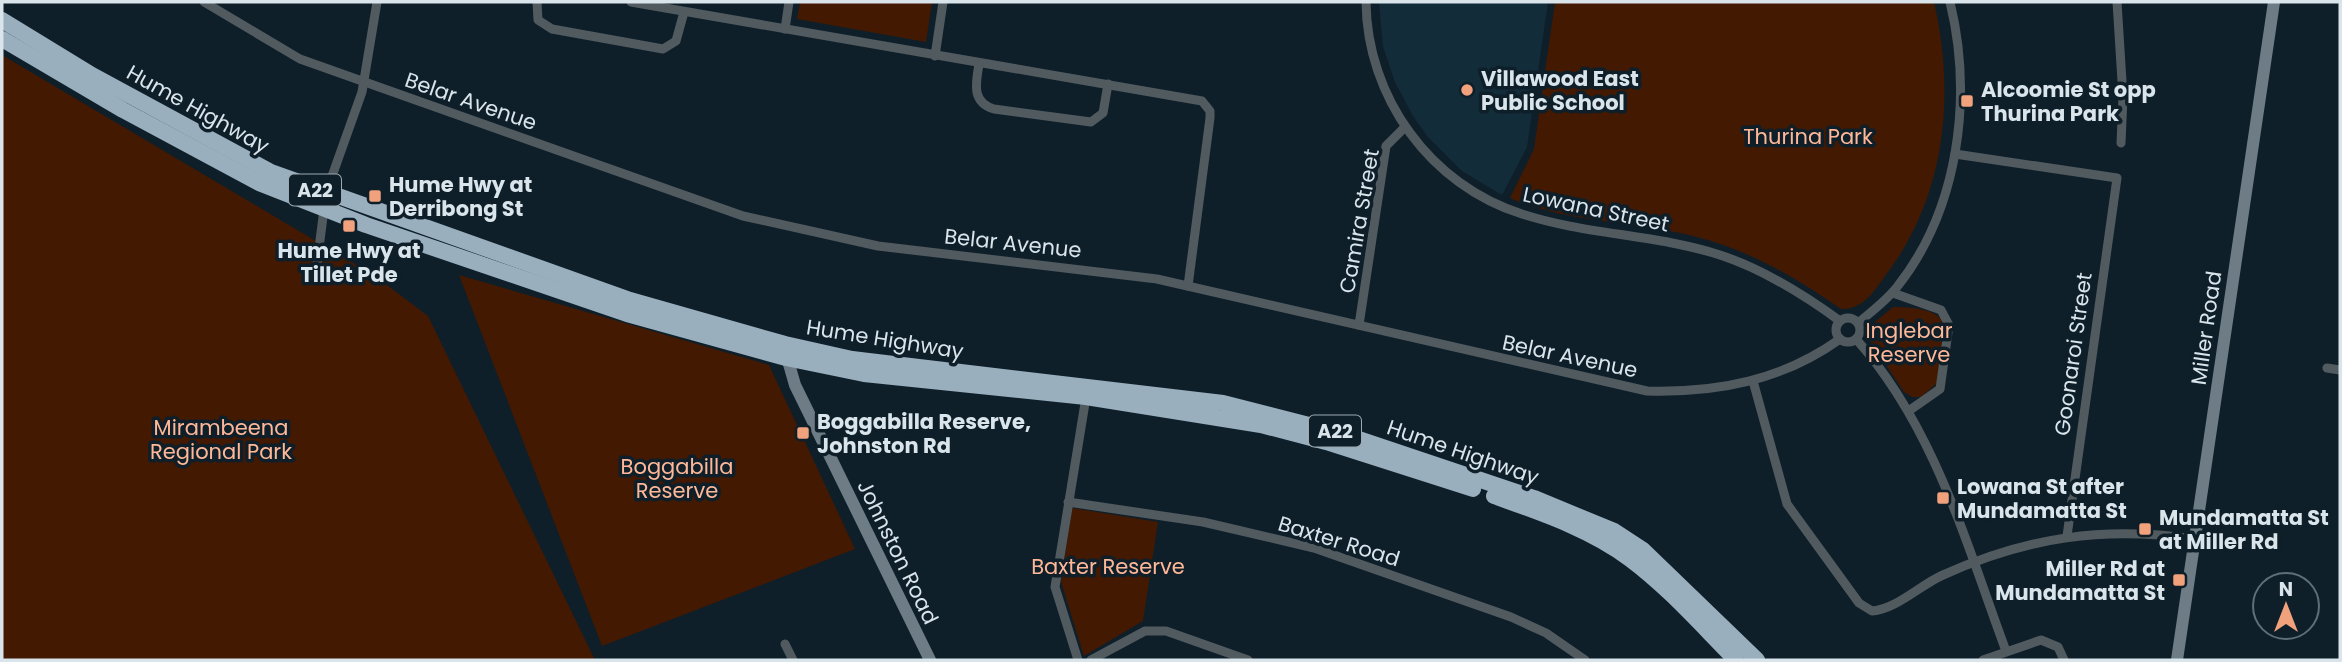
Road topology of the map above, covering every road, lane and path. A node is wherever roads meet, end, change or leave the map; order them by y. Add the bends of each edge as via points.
1 (204, 2) edge
2 (377, 2) edge
3 (537, 2) edge
4 (631, 2) edge
5 (789, 2) edge
6 (943, 2) edge
7 (1366, 2) edge
8 (1950, 2) edge
9 (2117, 2) edge
10 (2274, 2) edge
11 (684, 12) junction
12 (2, 20) edge
13 (785, 29) junction
14 (2, 39) edge
15 (935, 57) junction
16 (979, 64) junction
17 (364, 82) junction
18 (1108, 85) junction
19 (1404, 128) junction
20 (2121, 143) dead end
21 (1955, 154) junction
22 (324, 201) junction
23 (316, 272) dead end
24 (1188, 286) junction
25 (1893, 293) junction
26 (1840, 321) junction
27 (1858, 323) junction
28 (1359, 325) junction
29 (1840, 339) junction
30 (1856, 339) junction
31 (785, 351) junction
32 (2327, 368) dead end
33 (2340, 370) edge
34 (1753, 381) junction
35 (1086, 397) junction
36 (1910, 410) junction
37 (1068, 502) junction
38 (2067, 536) junction
39 (2195, 539) junction
40 (1973, 563) junction
41 (785, 644) dead end
42 (2006, 651) junction
43 (1572, 657) edge
44 (793, 660) edge
45 (930, 660) edge
46 (1078, 660) edge
47 (1091, 660) edge
48 (1248, 660) edge
49 (1585, 660) edge
50 (1736, 660) edge
51 (1757, 660) edge
52 (1983, 660) edge
53 (2064, 660) edge
54 (2177, 660) edge

1 - 17 street, Belar Avenue via 282,50
2 - 17 street
3 - 11 street via 538,20 552,29 663,49 676,41
4 - 11 street
5 - 13 street
6 - 15 street
7 - 19 street, Lowana Street via 1377,68
8 - 21 street via 1959,73
9 - 20 street
10 - 39 main road, Miller Road
11 - 13 street
12 - 22 highway, Hume Highway / A22
13 - 15 street
14 - 22 highway, Hume Highway / A22 via 259,183
15 - 16 street
16 - 18 street
16 - 18 street via 975,90 979,100 1008,111 1091,122 1103,113
17 - 22 street
17 - 24 street, Belar Avenue via 743,216 878,246 1130,274
18 - 24 street via 1195,99 1210,111
19 - 26 street, Lowana Street via 1462,183 1501,206 1542,220 1721,255 1776,279
19 - 28 street, Camira Street via 1386,146
21 - 25 street via 1934,225
21 - 38 street, Goonaroi Street via 2117,178
22 - 23 street
22 - 31 highway, Hume Highway / A22
24 - 28 street, Belar Avenue
25 - 27 street
25 - 36 street via 1941,310 1950,325 1942,384
26 - 27 street via 1849,318
26 - 29 street via 1836,330
27 - 30 street
28 - 34 street, Belar Avenue via 1647,391 1702,390
29 - 30 street
29 - 34 street, Belar Avenue via 1796,366
30 - 36 street
31 - 35 highway, Hume Highway / A22 via 864,374
31 - 45 main road, Johnston Road via 795,385
31 - 51 highway, Hume Highway / A22 via 1223,403 1344,433 1556,506 1614,531 1664,567
32 - 33 street
34 - 40 street via 1787,504 1865,608 1880,610
35 - 37 street
35 - 50 highway, Hume Highway / A22 via 1211,416 1326,442 1564,522 1605,543 1656,580
36 - 40 street
37 - 43 street, Baxter Road via 1203,522 1314,548 1511,617 1546,633
37 - 46 street via 1055,587
38 - 39 street via 2138,534
38 - 40 street
39 - 54 main road, Miller Road
40 - 42 street
41 - 44 street
42 - 52 street
42 - 53 street via 2041,640 2058,648
43 - 49 street, Baxter Road
47 - 48 street via 1145,631 1167,631

